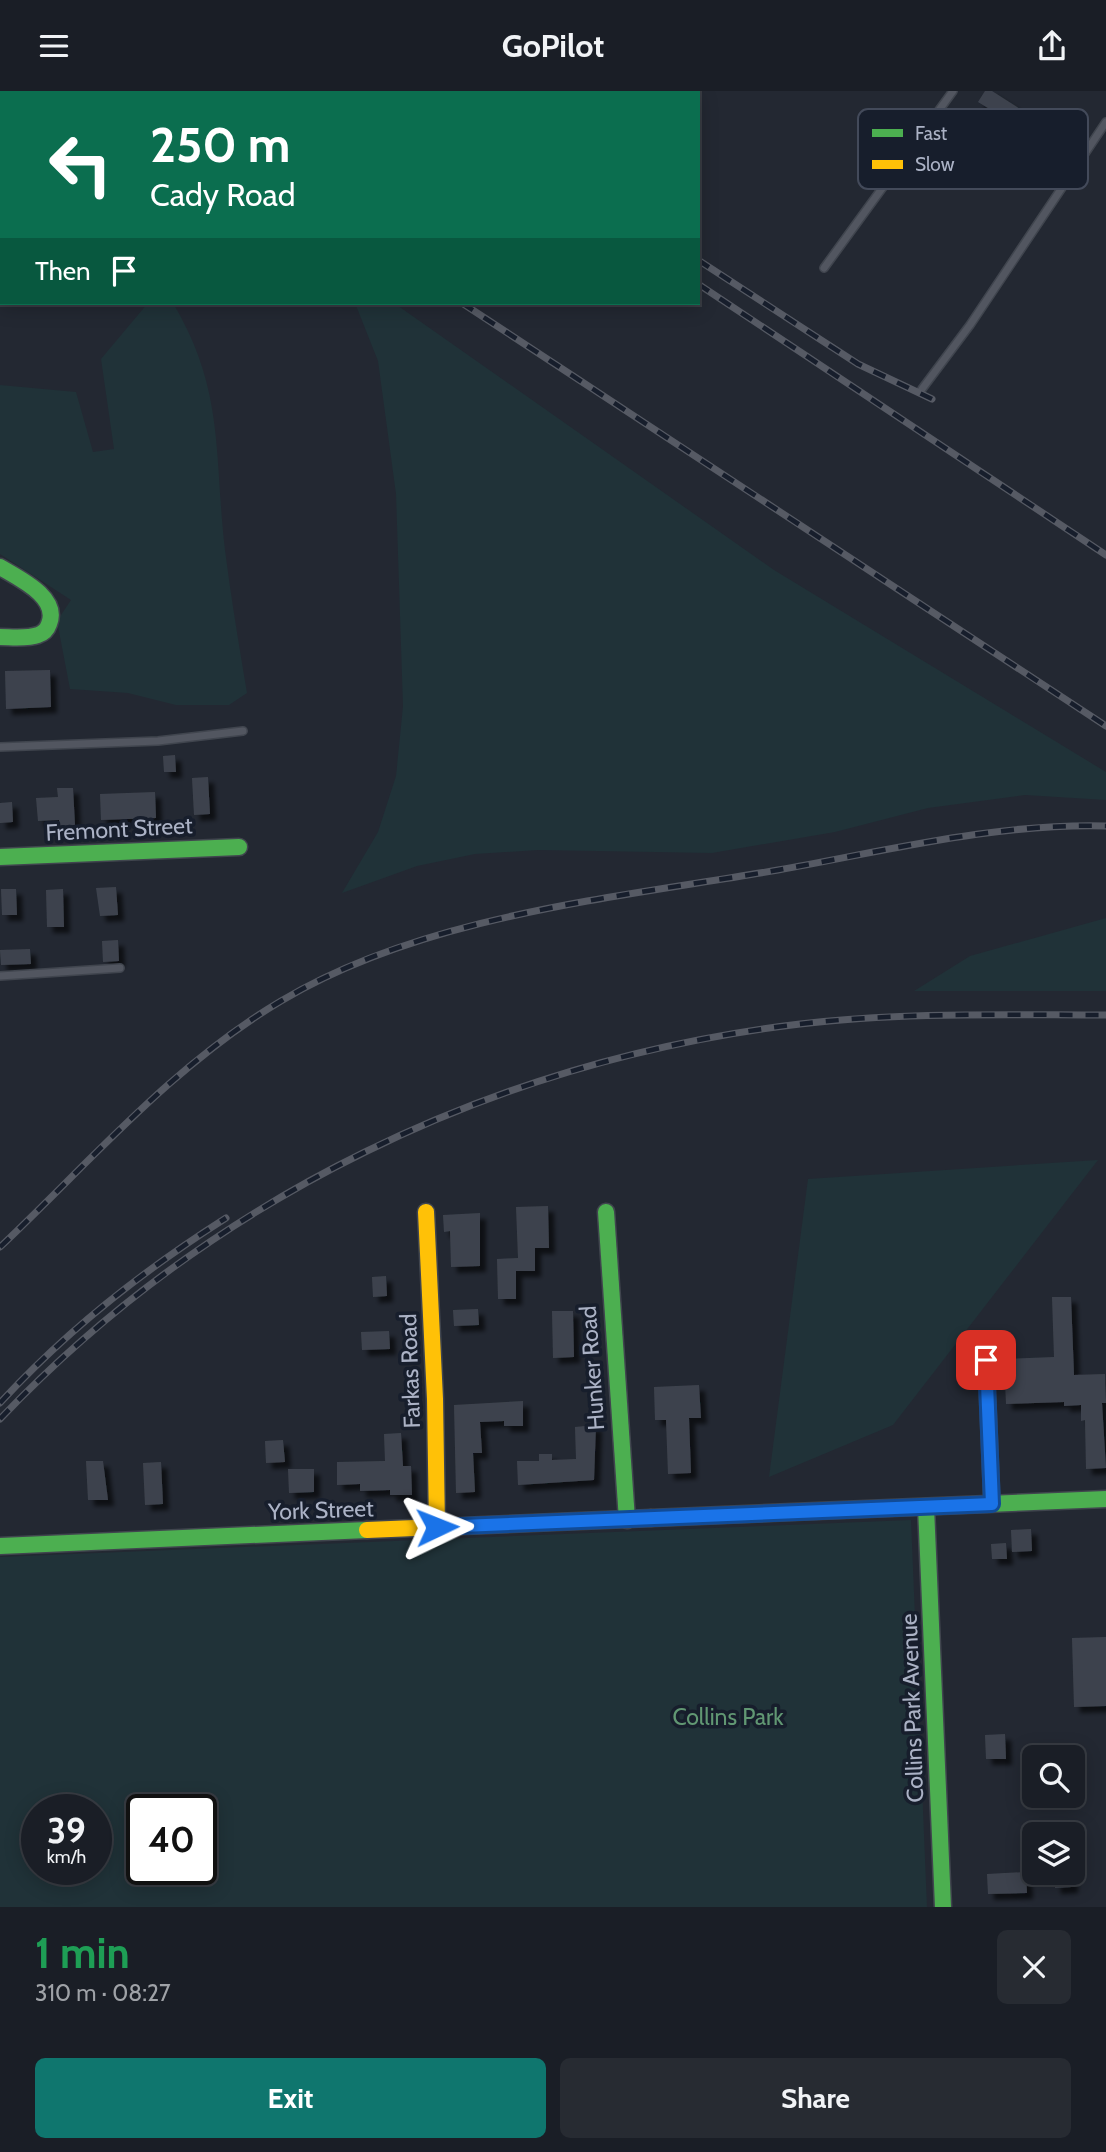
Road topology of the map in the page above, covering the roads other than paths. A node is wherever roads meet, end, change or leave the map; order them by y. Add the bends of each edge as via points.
1 (953, 91) edge
2 (940, 109) edge
3 (1106, 122) edge
4 (1088, 149) edge
5 (882, 189) edge
6 (1061, 189) edge
7 (824, 268) dead end
8 (922, 389) dead end
9 (0, 567) edge
10 (0, 637) edge
11 (243, 731) dead end
12 (0, 747) edge
13 (239, 847) dead end
14 (0, 857) edge
15 (120, 968) dead end
16 (0, 976) edge
17 (426, 1212) dead end
18 (606, 1212) dead end
19 (986, 1360) dead end
20 (1106, 1499) edge
21 (992, 1504) junction
22 (926, 1507) junction
23 (627, 1520) junction
24 (437, 1527) junction
25 (0, 1546) edge
26 (943, 1907) edge

1 - 2 lane
3 - 4 lane
5 - 7 lane
6 - 8 lane
9 - 10 street via 47,600 51,609 51,624 37,636
11 - 12 lane via 158,741
13 - 14 street, Fremont Street
15 - 16 lane
17 - 24 street, Farkas Road
18 - 23 street, Hunker Road
19 - 21 street
20 - 21 street, York Street
21 - 22 street, York Street
22 - 23 street, York Street
22 - 26 street, Collins Park Avenue
23 - 24 street, York Street
24 - 25 street, York Street

